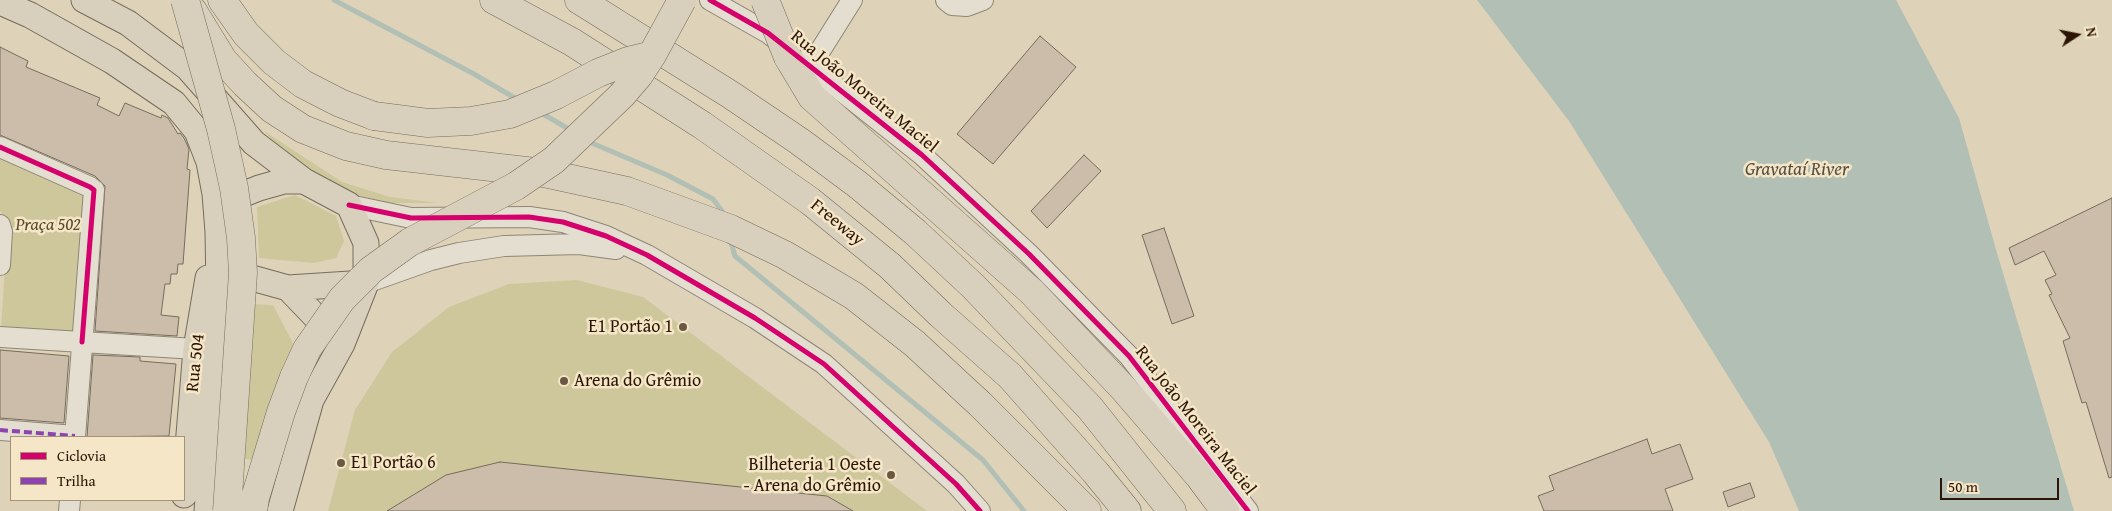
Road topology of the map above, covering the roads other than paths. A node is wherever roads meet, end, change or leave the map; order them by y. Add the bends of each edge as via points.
1 (84, 0) edge
2 (186, 0) edge
3 (222, 0) edge
4 (494, 0) edge
5 (579, 0) edge
6 (682, 0) edge
7 (710, 0) edge
8 (764, 0) edge
9 (852, 0) edge
10 (946, 0) edge
11 (983, 0) edge
12 (0, 2) edge
13 (652, 55) junction
14 (810, 67) junction
15 (0, 147) edge
16 (304, 181) junction
17 (349, 205) junction
18 (0, 225) edge
19 (218, 232) junction
20 (648, 255) junction
21 (0, 265) edge
22 (366, 283) junction
23 (288, 288) junction
24 (0, 337) edge
25 (82, 342) junction
26 (342, 344) junction
27 (196, 349) junction
28 (0, 430) edge
29 (64, 436) edge
30 (75, 436) edge
31 (185, 483) edge
32 (207, 511) edge
33 (226, 511) edge
34 (253, 511) edge
35 (280, 511) edge
36 (980, 511) edge
37 (1087, 511) edge
38 (1127, 511) edge
39 (1172, 511) edge
40 (1225, 511) edge
41 (1248, 511) edge

1 - 16 main road via 128,24 188,68 254,143
2 - 33 highway, bridge via 221,129 242,238 243,273
2 - 37 highway, bridge via 223,60 272,109 303,128 346,146 386,155 544,173 627,191 731,229 785,255 854,296 915,344
3 - 13 highway, bridge via 246,34 274,62 310,88 340,104 374,116 428,123 471,121 510,114 598,73
4 - 38 highway, Freeway via 589,52 810,200 890,266 1010,376
5 - 39 highway via 723,89 784,131 857,184 915,232 974,286 1090,408
6 - 13 highway, bridge
7 - 14 street, Rua João Moreira Maciel via 768,33
8 - 40 highway, bridge via 788,57 812,97 1032,292 1122,388 1199,476
9 - 14 street
10 - 11 street via 952,5 967,6
12 - 19 main road via 112,61 174,102 197,131 209,162
13 - 34 highway, bridge via 622,95 554,160 516,186 410,242 371,270 342,299 306,349 294,377 280,412
14 - 41 street, Rua João Moreira Maciel via 922,155 1029,254 1129,356
15 - 25 street via 94,190
16 - 17 main road
16 - 19 main road via 284,181 239,196 225,211
17 - 20 street via 411,218 529,217 563,222 606,236
17 - 22 main road via 366,243
18 - 21 street
19 - 23 main road via 227,256 237,270 252,278
19 - 27 main road, Rua 504
19 - 32 main road via 220,351
20 - 22 street via 579,244 504,246 432,260
20 - 36 street via 755,318 824,364 956,484
22 - 23 main road
22 - 26 main road
23 - 26 main road
24 - 25 street
25 - 27 street
25 - 30 street
26 - 35 main road via 311,400
27 - 31 main road, Rua 504
28 - 29 street

